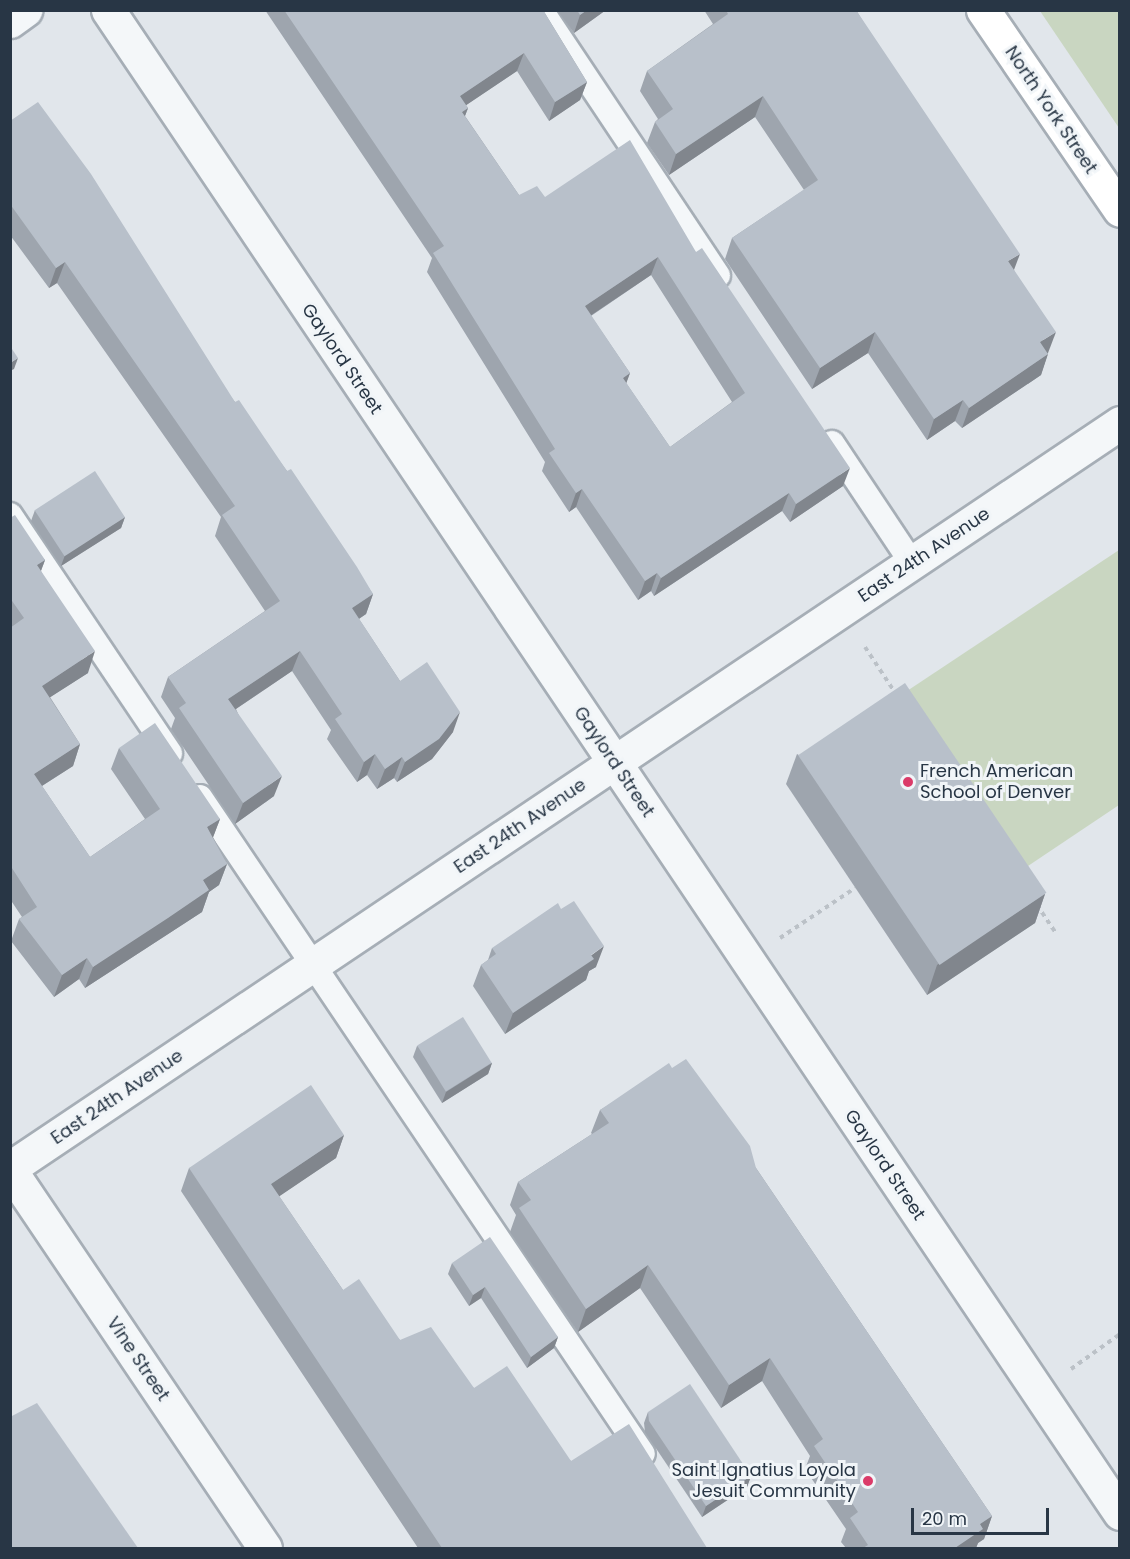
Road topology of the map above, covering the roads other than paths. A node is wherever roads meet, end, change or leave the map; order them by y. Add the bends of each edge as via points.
1 (26, 10) edge
2 (108, 10) edge
3 (541, 10) edge
4 (983, 10) edge
5 (10, 21) edge
6 (1119, 210) edge
7 (734, 298) edge
8 (1119, 423) edge
9 (820, 426) edge
10 (10, 515) edge
11 (912, 563) junction
12 (615, 764) junction
13 (312, 964) junction
14 (10, 1169) edge
15 (660, 1479) edge
16 (1119, 1513) edge
17 (265, 1548) edge

1 - 5 street
2 - 12 street, Gaylord Street
3 - 7 lane
4 - 6 main road, North York Street
8 - 11 street, East 24th Avenue
9 - 11 lane
10 - 13 lane
11 - 12 street, East 24th Avenue
12 - 13 street, East 24th Avenue
12 - 16 street, Gaylord Street
13 - 14 street, East 24th Avenue
13 - 15 lane
14 - 17 street, Vine Street

